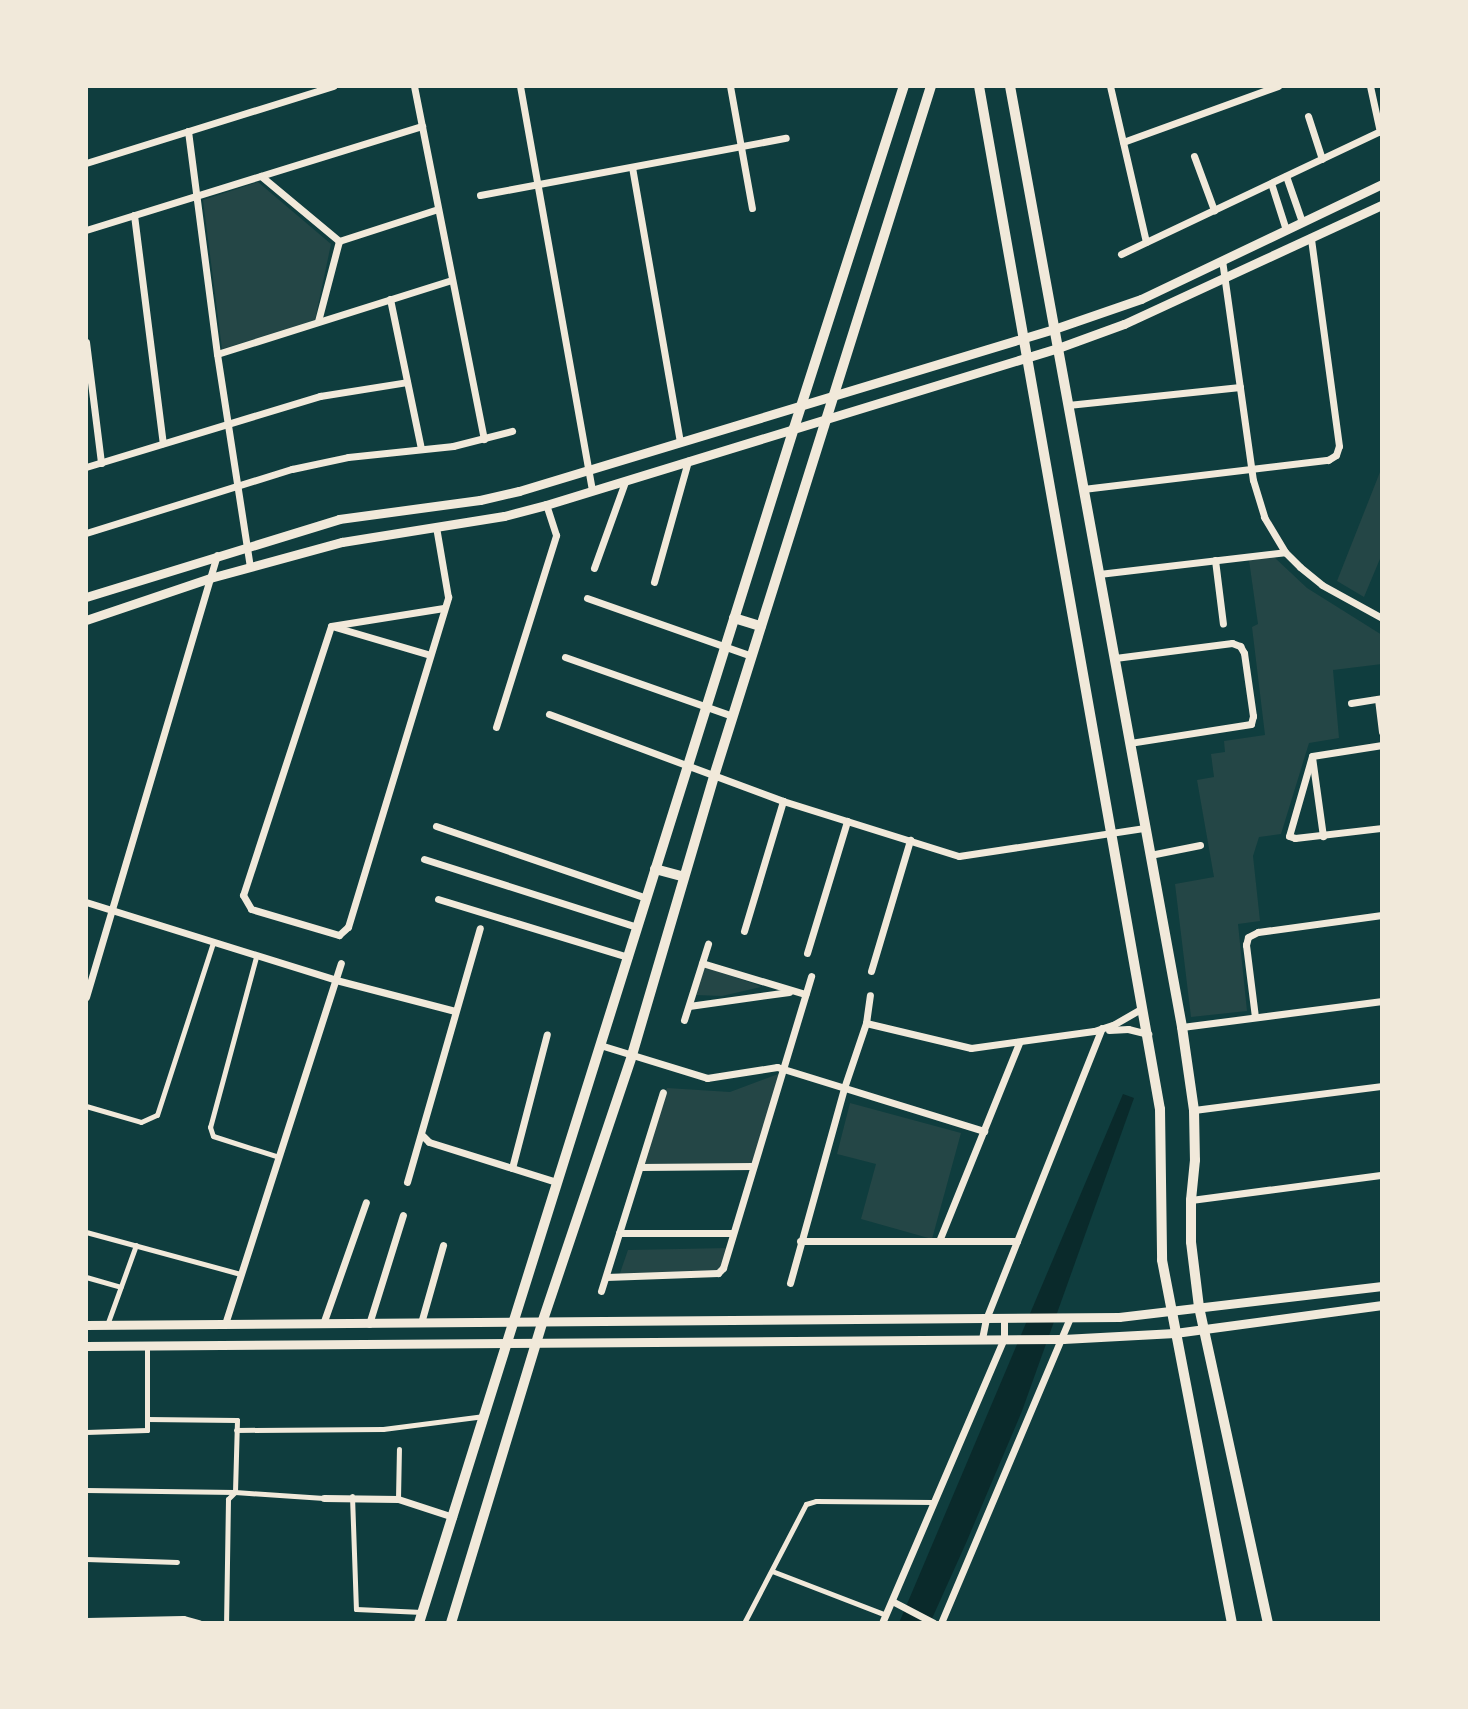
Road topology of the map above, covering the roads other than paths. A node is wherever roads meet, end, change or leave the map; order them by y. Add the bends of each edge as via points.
1 (333, 86) edge
2 (414, 86) edge
3 (520, 86) edge
4 (730, 86) edge
5 (904, 86) edge
6 (931, 86) edge
7 (979, 86) edge
8 (1010, 86) edge
9 (1110, 86) edge
10 (1278, 86) edge
11 (1370, 86) edge
12 (1308, 116) dead end
13 (422, 126) junction
14 (188, 131) junction
15 (1381, 131) edge
16 (786, 138) dead end
17 (1123, 142) junction
18 (741, 146) junction
19 (1194, 156) dead end
20 (1322, 159) junction
21 (86, 163) edge
22 (632, 167) junction
23 (261, 176) junction
24 (1286, 176) junction
25 (1270, 183) junction
26 (1382, 184) edge
27 (536, 185) junction
28 (197, 195) junction
29 (480, 195) dead end
30 (1382, 205) edge
31 (752, 208) dead end
32 (438, 209) junction
33 (1214, 210) junction
34 (134, 215) junction
35 (1302, 222) junction
36 (86, 230) edge
37 (1286, 230) junction
38 (1311, 239) junction
39 (339, 241) junction
40 (1146, 242) junction
41 (1121, 254) dead end
42 (1222, 260) junction
43 (1225, 279) junction
44 (452, 280) junction
45 (390, 299) junction
46 (318, 321) junction
47 (1054, 329) junction
48 (1024, 339) junction
49 (86, 342) edge
50 (1058, 348) junction
51 (217, 354) junction
52 (1028, 357) junction
53 (407, 382) junction
54 (1240, 387) junction
55 (835, 394) junction
56 (802, 404) junction
57 (1068, 405) junction
58 (827, 417) junction
59 (228, 423) junction
60 (794, 428) junction
61 (512, 430) dead end
62 (484, 439) junction
63 (680, 442) junction
64 (163, 443) junction
65 (421, 449) junction
66 (688, 461) junction
67 (101, 463) junction
68 (86, 467) edge
69 (1251, 468) junction
70 (587, 470) junction
71 (625, 482) junction
72 (238, 486) junction
73 (1083, 489) junction
74 (592, 491) junction
75 (546, 505) junction
76 (436, 527) junction
77 (86, 533) edge
78 (247, 546) junction
79 (1285, 552) junction
80 (217, 555) junction
81 (1215, 560) junction
82 (250, 566) junction
83 (594, 568) dead end
84 (1099, 574) junction
85 (210, 578) junction
86 (654, 582) dead end
87 (86, 597) edge
88 (587, 598) dead end
89 (444, 608) junction
90 (734, 618) junction
91 (1382, 618) edge
92 (86, 620) edge
93 (1223, 624) dead end
94 (331, 626) junction
95 (761, 626) junction
96 (725, 647) junction
97 (430, 655) junction
98 (752, 656) junction
99 (565, 657) dead end
100 (1115, 658) junction
101 (1380, 698) edge
102 (1351, 703) dead end
103 (706, 706) junction
104 (549, 714) dead end
105 (733, 716) junction
106 (496, 727) dead end
107 (1382, 732) edge
108 (1130, 743) junction
109 (1382, 745) edge
110 (1312, 756) junction
111 (688, 767) junction
112 (714, 776) junction
113 (783, 801) junction
114 (847, 821) junction
115 (436, 827) dead end
116 (1145, 828) junction
117 (1382, 828) edge
118 (1111, 834) junction
119 (1323, 835) junction
120 (910, 840) junction
121 (1200, 845) dead end
122 (1150, 855) junction
123 (425, 859) dead end
124 (655, 869) junction
125 (684, 877) junction
126 (646, 898) junction
127 (438, 899) dead end
128 (86, 902) edge
129 (112, 911) junction
130 (1382, 915) edge
131 (637, 927) junction
132 (480, 928) dead end
133 (744, 931) dead end
134 (214, 943) junction
135 (708, 944) dead end
136 (807, 953) dead end
137 (256, 957) junction
138 (628, 957) junction
139 (341, 963) dead end
140 (702, 963) junction
141 (871, 971) dead end
142 (811, 976) dead end
143 (336, 980) junction
144 (793, 991) junction
145 (805, 994) junction
146 (870, 995) dead end
147 (86, 997) edge
148 (1382, 1001) edge
149 (689, 1006) junction
150 (1143, 1007) junction
151 (455, 1011) junction
152 (1255, 1017) junction
153 (684, 1020) dead end
154 (866, 1023) junction
155 (1182, 1027) junction
156 (1100, 1030) junction
157 (547, 1034) dead end
158 (1148, 1034) junction
159 (1020, 1043) junction
160 (600, 1045) junction
161 (632, 1055) junction
162 (783, 1069) junction
163 (1382, 1086) edge
164 (844, 1088) junction
165 (663, 1092) dead end
166 (86, 1106) edge
167 (1194, 1110) junction
168 (984, 1131) junction
169 (423, 1136) junction
170 (279, 1157) junction
171 (753, 1166) junction
172 (640, 1167) junction
173 (512, 1168) junction
174 (1382, 1175) edge
175 (408, 1182) dead end
176 (557, 1182) junction
177 (1191, 1200) junction
178 (366, 1202) dead end
179 (403, 1215) dead end
180 (86, 1231) edge
181 (619, 1233) junction
182 (733, 1233) junction
183 (800, 1241) junction
184 (939, 1241) junction
185 (1017, 1241) junction
186 (136, 1245) junction
187 (443, 1245) dead end
188 (242, 1274) junction
189 (86, 1276) edge
190 (606, 1277) junction
191 (790, 1283) dead end
192 (1382, 1286) edge
193 (121, 1287) junction
194 (601, 1291) dead end
195 (1382, 1305) edge
196 (1199, 1307) junction
197 (1170, 1311) junction
198 (986, 1319) junction
199 (1004, 1319) junction
200 (1066, 1319) junction
201 (513, 1323) junction
202 (542, 1323) junction
203 (225, 1324) junction
204 (323, 1324) junction
205 (369, 1324) junction
206 (421, 1324) junction
207 (86, 1325) edge
208 (107, 1325) junction
209 (1203, 1329) junction
210 (1175, 1334) junction
211 (982, 1339) junction
212 (1004, 1339) junction
213 (1063, 1339) junction
214 (537, 1342) junction
215 (508, 1343) junction
216 (147, 1345) junction
217 (86, 1346) edge
218 (484, 1416) junction
219 (147, 1419) junction
220 (236, 1430) junction
221 (86, 1432) edge
222 (399, 1450) dead end
223 (86, 1490) edge
224 (235, 1492) junction
225 (352, 1496) junction
226 (324, 1498) joint
227 (398, 1499) junction
228 (933, 1502) junction
229 (453, 1517) junction
230 (86, 1559) edge
231 (177, 1562) dead end
232 (772, 1571) junction
233 (892, 1601) junction
234 (423, 1612) junction
235 (886, 1615) junction
236 (86, 1621) edge
237 (198, 1623) edge
238 (226, 1623) edge
239 (419, 1623) edge
240 (451, 1623) edge
241 (744, 1623) edge
242 (882, 1623) edge
243 (934, 1623) edge
244 (941, 1623) edge
245 (1232, 1623) edge
246 (1268, 1623) edge

1 - 14 street
2 - 13 street
3 - 27 street
4 - 18 street
5 - 56 main road
6 - 55 main road
7 - 48 main road
8 - 47 main road
9 - 17 street
10 - 17 street
11 - 15 street
12 - 20 street
13 - 23 street
13 - 32 street
14 - 21 street
14 - 28 street
15 - 20 street
16 - 18 street
17 - 40 street
18 - 22 street
18 - 31 street
19 - 33 street
20 - 24 street
22 - 27 street
22 - 63 street
23 - 28 street
23 - 39 street
24 - 25 street
24 - 35 street
25 - 33 street
25 - 37 street
26 - 35 street
27 - 29 street
27 - 70 street
28 - 34 street
28 - 51 street
30 - 38 street
32 - 39 street
32 - 44 street
33 - 40 street
34 - 36 street
34 - 64 street
35 - 37 street
37 - 42 street
38 - 43 street
38 - 69 street via 1339,446 1328,460
39 - 46 street
40 - 41 street
42 - 43 street
42 - 47 street via 1141,299
43 - 50 street
43 - 54 street
44 - 45 street
44 - 62 street
45 - 46 street
45 - 53 street
46 - 51 street
47 - 48 street
47 - 50 main road
48 - 52 main road
48 - 55 street
49 - 67 street
50 - 52 street
50 - 57 main road
51 - 59 street
52 - 58 street
52 - 118 main road
53 - 59 street via 320,396
53 - 65 street
54 - 57 street
54 - 69 street
55 - 56 street
55 - 58 main road
56 - 60 main road
56 - 63 street
57 - 73 main road
58 - 60 street
58 - 95 main road
59 - 64 street
59 - 72 street
60 - 66 street
60 - 90 main road
61 - 62 street
62 - 65 street
63 - 70 street
64 - 67 street
65 - 72 street via 348,457
66 - 71 street
66 - 86 street
67 - 68 street
69 - 73 street
69 - 79 street via 1264,517
70 - 74 street
70 - 78 street via 480,500 339,519
71 - 74 street
71 - 83 street
72 - 77 street
72 - 78 street
73 - 84 main road
74 - 75 street
75 - 76 street
75 - 106 street via 556,534
76 - 82 street via 342,542
76 - 89 street via 448,597
78 - 80 street
78 - 82 street
79 - 81 street
79 - 91 street via 1322,585
80 - 85 street
80 - 87 street
81 - 84 street
81 - 93 street
82 - 85 street
84 - 100 main road
85 - 92 street
85 - 129 street
88 - 96 street
89 - 94 street
89 - 97 street
90 - 95 main road
90 - 96 main road
94 - 97 street
94 - 97 street via 243,895 251,909 334,934 344,934 348,927
95 - 98 main road
96 - 98 street
96 - 103 main road
98 - 105 main road
99 - 103 street
100 - 108 main road
100 - 108 street via 1232,643 1240,646 1251,704 1251,724
101 - 102 street
101 - 107 street
103 - 105 street
103 - 111 main road
104 - 111 street
105 - 112 main road
108 - 116 main road
109 - 110 street
110 - 119 street
110 - 119 street via 1289,836
111 - 112 street
111 - 124 main road
112 - 113 street
112 - 125 main road
113 - 114 street
113 - 133 street
114 - 120 street
114 - 136 street
115 - 126 street
116 - 118 street
116 - 122 main road
117 - 119 street
118 - 120 street via 959,856
118 - 150 main road
120 - 141 street
121 - 122 street
122 - 155 main road
123 - 131 street
124 - 125 main road
124 - 126 main road
125 - 161 main road
126 - 131 main road
127 - 138 street
128 - 129 street
129 - 134 street
129 - 147 street
130 - 152 street via 1248,937 1245,945
131 - 138 main road
132 - 151 street
134 - 137 street
134 - 166 street via 157,1115 141,1122
135 - 140 street
137 - 143 street
137 - 170 street via 210,1127 214,1136
138 - 160 main road
139 - 143 street
140 - 144 street
140 - 149 street
142 - 145 street
143 - 151 street
143 - 170 street
144 - 145 street
144 - 149 street
145 - 162 street
146 - 154 street
148 - 152 street
149 - 153 street
150 - 156 street
150 - 158 main road
151 - 169 street via 421,1128
152 - 155 street
154 - 159 street via 971,1048
154 - 164 street
155 - 167 main road
156 - 158 street via 1120,1028
156 - 159 street
156 - 185 street
157 - 173 street
158 - 197 main road via 1160,1110 1162,1260
159 - 168 street
160 - 161 street
160 - 176 main road
161 - 162 street via 707,1078
161 - 202 main road
162 - 164 street
162 - 171 street
163 - 167 street
164 - 168 street
164 - 183 street
165 - 172 street
167 - 177 main road
168 - 184 street
169 - 173 street via 429,1142
169 - 175 street
170 - 188 street
171 - 172 street
171 - 182 street
172 - 181 street
173 - 176 street
174 - 177 street
176 - 201 main road
177 - 196 main road
178 - 204 street
179 - 205 street
180 - 186 street
181 - 182 street
181 - 190 street
182 - 190 street via 718,1273
183 - 184 street
183 - 191 street
184 - 185 street
185 - 198 street
186 - 188 street
186 - 193 street
187 - 206 street
188 - 203 street
189 - 193 street
190 - 194 street
192 - 196 street
193 - 208 street
195 - 209 street
196 - 197 street
196 - 209 main road
197 - 200 street
197 - 210 main road
198 - 199 street
198 - 202 street
198 - 211 street
199 - 200 street
199 - 212 street
200 - 213 street
201 - 202 street
201 - 206 street
201 - 215 main road
202 - 214 main road
203 - 204 street
203 - 208 street
204 - 205 street
205 - 206 street
207 - 208 street
209 - 210 street
209 - 246 main road
210 - 213 street
210 - 245 main road
211 - 212 street
211 - 214 street
212 - 213 street
212 - 228 street
213 - 244 street
214 - 215 street
214 - 240 main road
215 - 216 street
215 - 218 main road
216 - 217 street
216 - 219 street
218 - 220 street via 383,1429
218 - 229 main road
219 - 220 street via 237,1420
219 - 221 street via 147,1430
220 - 224 street
222 - 227 street
223 - 224 street
224 - 226 street
224 - 238 street via 228,1499
225 - 226 street
225 - 227 street
225 - 234 street via 356,1609
227 - 229 street
228 - 232 street via 806,1504
228 - 233 street
229 - 234 main road
230 - 231 street
232 - 235 street
232 - 241 street
233 - 235 street
233 - 243 street
234 - 239 main road
235 - 242 street
236 - 237 street via 183,1619

